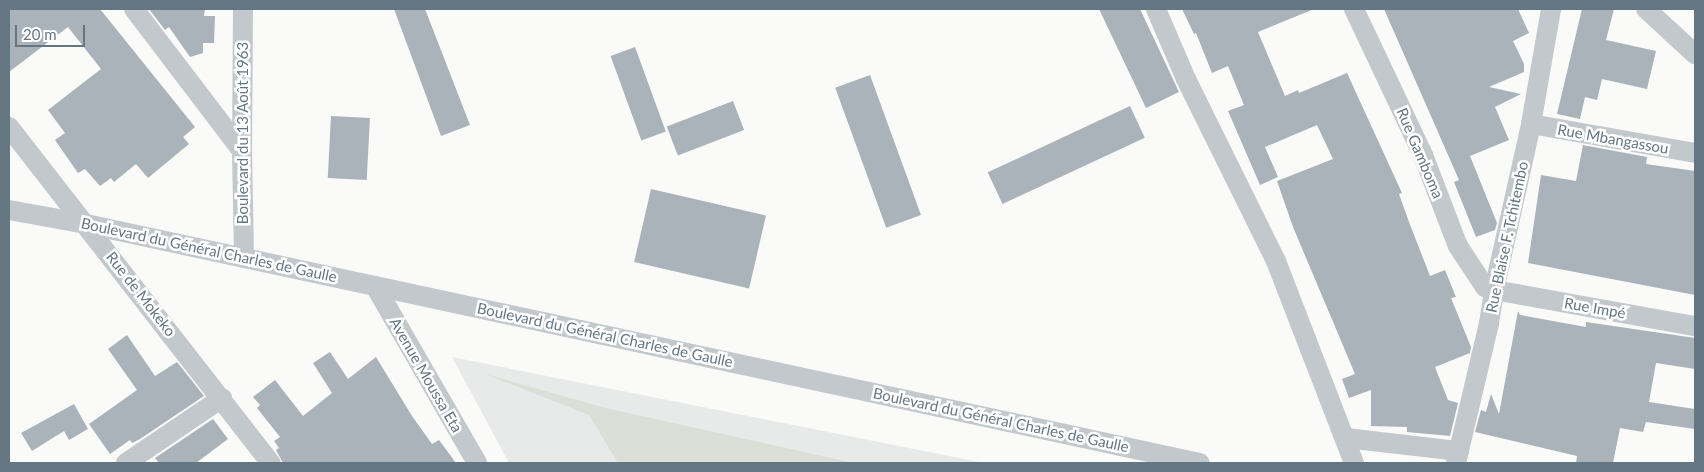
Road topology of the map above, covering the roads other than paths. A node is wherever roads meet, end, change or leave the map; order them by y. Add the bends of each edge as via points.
1 (134, 9) edge
2 (244, 9) edge
3 (1156, 9) edge
4 (1354, 9) edge
5 (1551, 9) edge
6 (1646, 9) edge
7 (1695, 54) edge
8 (1530, 124) junction
9 (9, 127) edge
10 (242, 151) junction
11 (1695, 153) edge
12 (9, 210) edge
13 (86, 224) junction
14 (244, 258) junction
15 (375, 286) junction
16 (1494, 290) junction
17 (1695, 326) edge
18 (222, 398) junction
19 (1346, 438) junction
20 (1458, 457) edge
21 (126, 463) edge
22 (271, 463) edge
23 (477, 463) edge
24 (1200, 463) edge
25 (1354, 463) edge

1 - 10 street
2 - 10 street, Boulevard du 13 Août 1963
3 - 19 street via 1186,79 1276,261
4 - 16 street, Rue Gamboma via 1423,156 1458,246 1479,280
5 - 8 street, Rue Blaise F. Tchitembo
6 - 7 street
8 - 11 street, Rue Mbangassou
8 - 16 street, Rue Blaise F. Tchitembo
9 - 13 street, Rue de Mokeko
10 - 14 street, Boulevard du 13 Août 1963
12 - 13 street, Boulevard du Général Charles de Gaulle
13 - 14 street, Boulevard du Général Charles de Gaulle
13 - 18 street, Rue de Mokeko
14 - 15 street, Boulevard du Général Charles de Gaulle
15 - 23 street, Avenue Moussa Eta
15 - 24 street, Boulevard du Général Charles de Gaulle
16 - 17 street, Rue Impé
16 - 20 street, Rue Blaise F. Tchitembo
18 - 21 street
18 - 22 street, Rue de Mokeko
19 - 20 street
19 - 25 street

